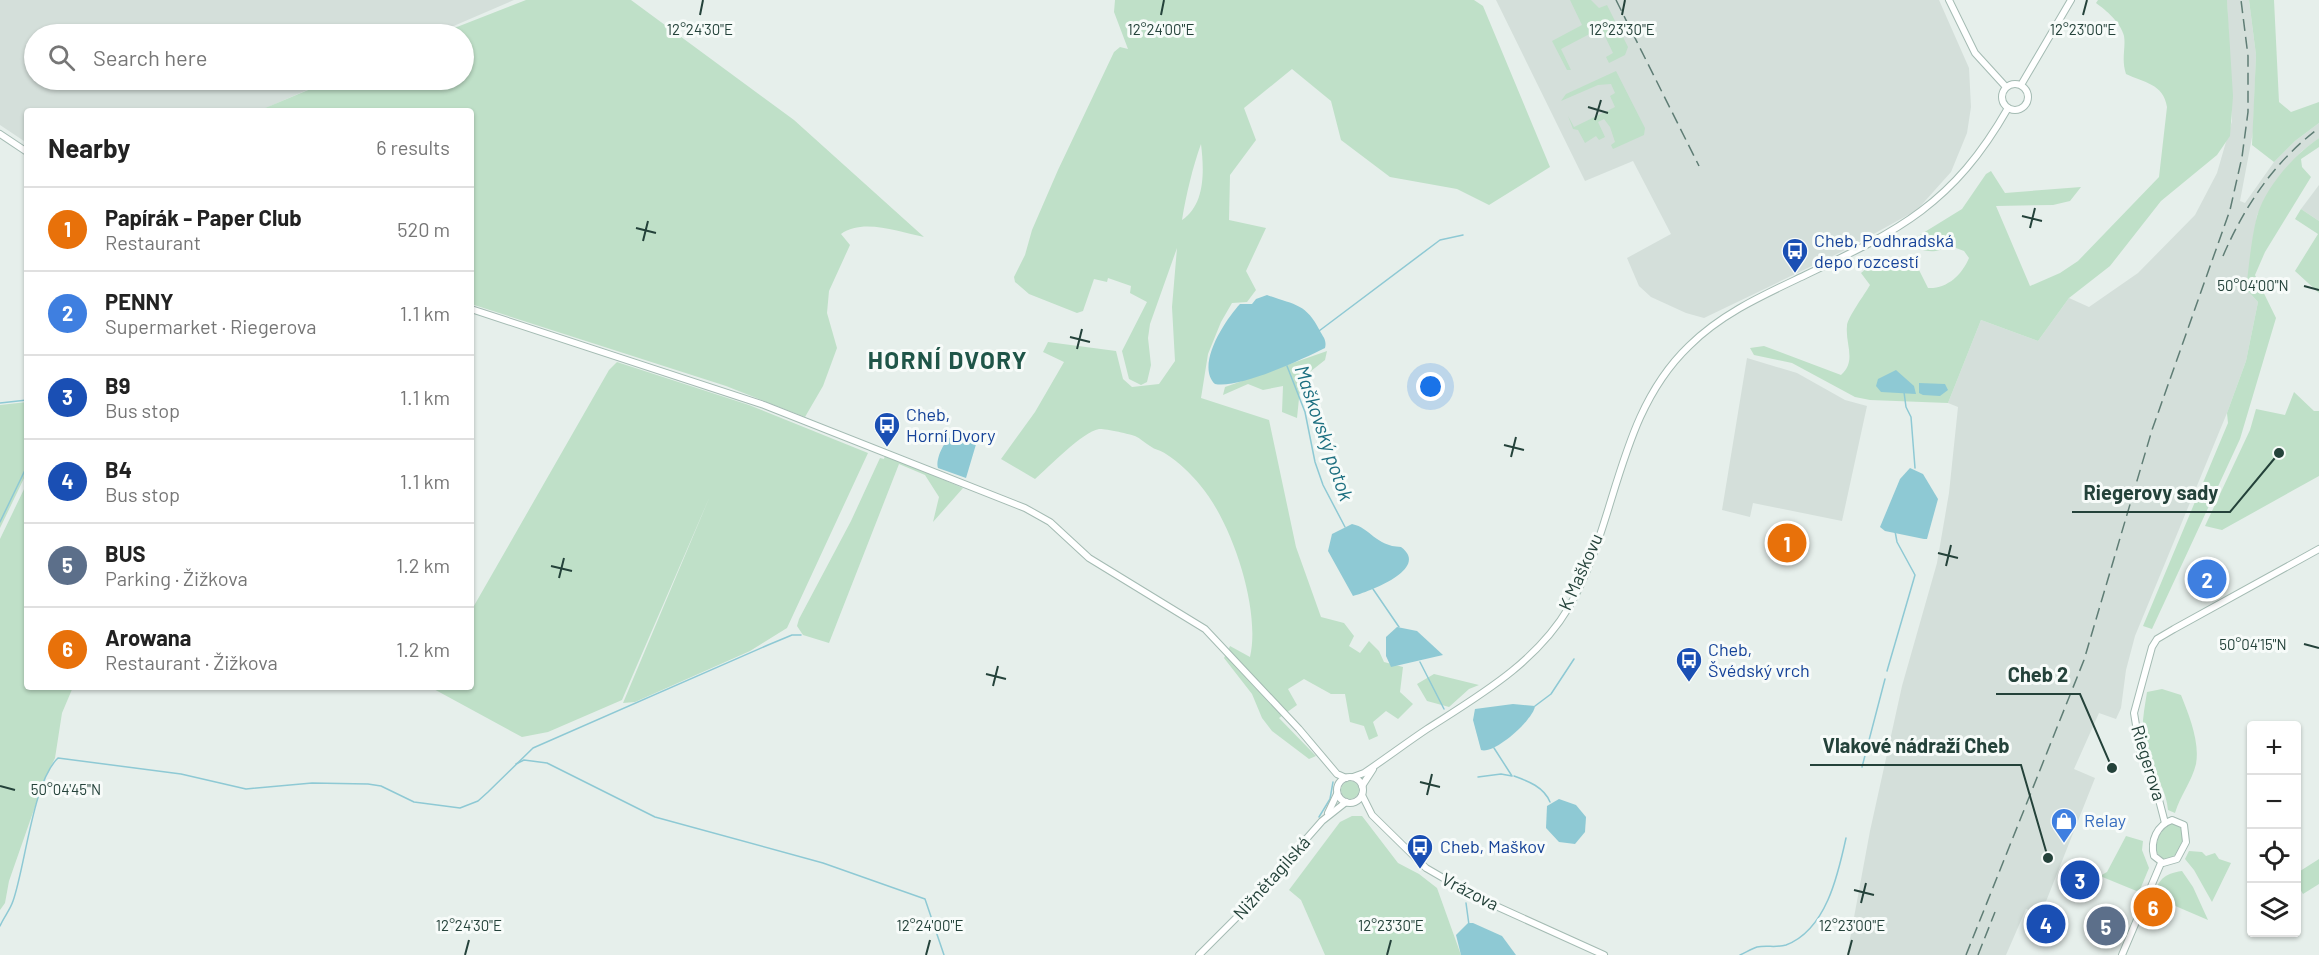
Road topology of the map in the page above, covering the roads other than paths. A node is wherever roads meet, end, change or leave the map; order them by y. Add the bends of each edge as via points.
1 (1949, 0) edge
2 (2070, 0) edge
3 (2021, 85) junction
4 (2006, 87) junction
5 (2008, 108) junction
6 (0, 134) edge
7 (24, 150) edge
8 (474, 310) edge
9 (2319, 549) edge
10 (1378, 764) junction
11 (1337, 774) junction
12 (1349, 778) junction
13 (1338, 785) junction
14 (1362, 786) junction
15 (1337, 794) junction
16 (1362, 795) junction
17 (1349, 803) junction
18 (1370, 812) junction
19 (1322, 821) junction
20 (2165, 823) junction
21 (2161, 863) junction
22 (1199, 955) edge
23 (1604, 955) edge
24 (2122, 955) edge

1 - 4 street via 1975,53
2 - 3 street
3 - 4 street
3 - 5 street via 2028,94 2026,104 2019,109
4 - 5 street via 2002,96
5 - 10 street, K Maškovu via 1971,166 1918,215 1890,233 1742,306 1708,329 1672,364 1645,405 1585,574 1555,627 1509,674
6 - 7 street
8 - 11 street via 764,405 1025,508 1050,522 1089,558 1205,629
9 - 20 street, Riegerova via 2174,628 2152,647 2136,699 2134,723
10 - 12 street, K Maškovu
10 - 14 street
11 - 12 street
11 - 13 street
12 - 13 street
12 - 14 street
13 - 15 street
14 - 16 street
15 - 17 street
15 - 19 street
16 - 17 street
16 - 18 street, Vrázova
17 - 18 street
17 - 19 street, Nižnětagilská
18 - 23 street, Vrázova via 1409,853 1446,880
19 - 22 street, Nižnětagilská
20 - 21 street via 2153,845 2154,856
20 - 21 street via 2180,822 2187,837 2177,859
21 - 24 street

